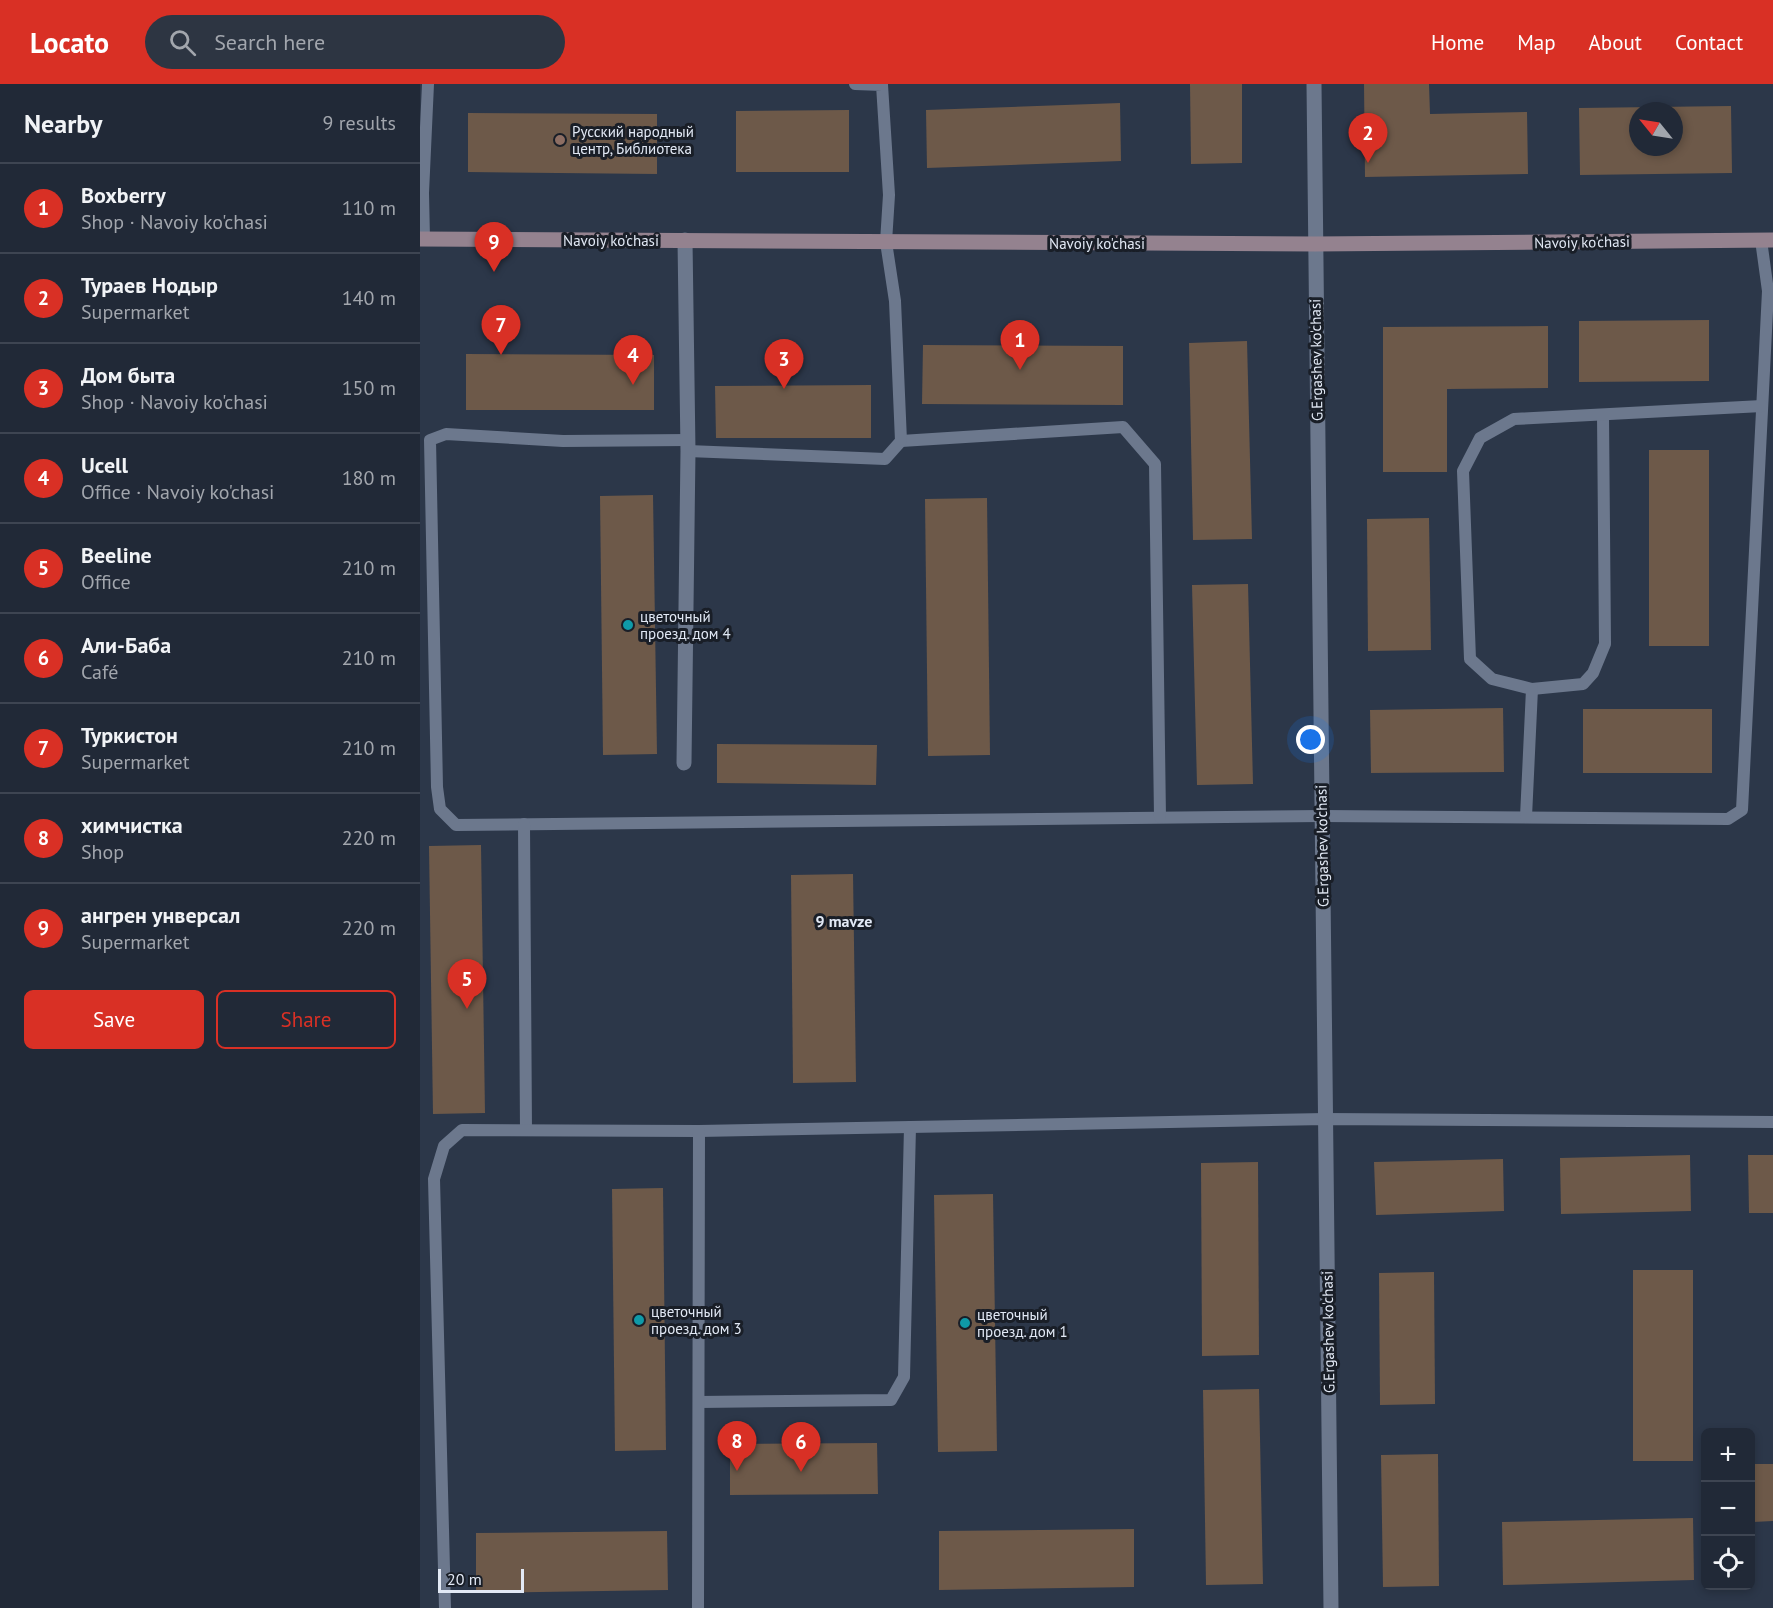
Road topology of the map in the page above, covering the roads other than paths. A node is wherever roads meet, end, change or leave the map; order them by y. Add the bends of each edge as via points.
1 (428, 84) edge
2 (855, 84) edge
3 (891, 84) edge
4 (1314, 84) edge
5 (882, 85) edge
6 (422, 239) edge
7 (685, 240) junction
8 (1767, 240) edge
9 (886, 242) junction
10 (1315, 244) junction
11 (1762, 406) junction
12 (1603, 415) junction
13 (902, 441) junction
14 (688, 445) junction
15 (1532, 689) junction
16 (684, 763) dead end
17 (1322, 816) junction
18 (1160, 817) junction
19 (1526, 818) junction
20 (524, 824) junction
21 (1325, 1119) junction
22 (1773, 1122) edge
23 (910, 1127) junction
24 (526, 1130) junction
25 (699, 1131) junction
26 (699, 1402) junction
27 (445, 1608) edge
28 (698, 1608) edge
29 (1331, 1608) edge

1 - 6 lane
2 - 5 lane
3 - 5 lane
4 - 10 street, G.Ergashev ko'chasi
5 - 9 lane via 889,195
6 - 7 main road, Navoiy ko'chasi
7 - 9 main road, Navoiy ko'chasi
7 - 14 street
8 - 10 main road, Navoiy ko'chasi
8 - 11 lane
9 - 10 main road, Navoiy ko'chasi
9 - 13 lane via 895,301
10 - 17 street, G.Ergashev ko'chasi
11 - 12 lane
11 - 19 lane via 1742,810 1728,819
12 - 15 lane via 1605,644 1593,673 1583,684
12 - 15 lane via 1514,419 1480,438 1462,471 1470,659 1492,679
13 - 14 lane via 885,459
13 - 18 lane via 1123,427 1155,464
14 - 16 street
14 - 20 lane via 446,434 430,440 436,787 440,809 456,825
15 - 19 lane
17 - 18 lane
17 - 19 lane
17 - 21 street, G.Ergashev ko'chasi
18 - 20 lane
20 - 24 lane
21 - 22 lane
21 - 23 lane
21 - 29 street, G.Ergashev ko'chasi
23 - 25 lane
23 - 26 lane via 904,1377 891,1400
24 - 25 lane
24 - 27 lane via 462,1130 444,1146 434,1179
25 - 26 lane
26 - 28 lane

